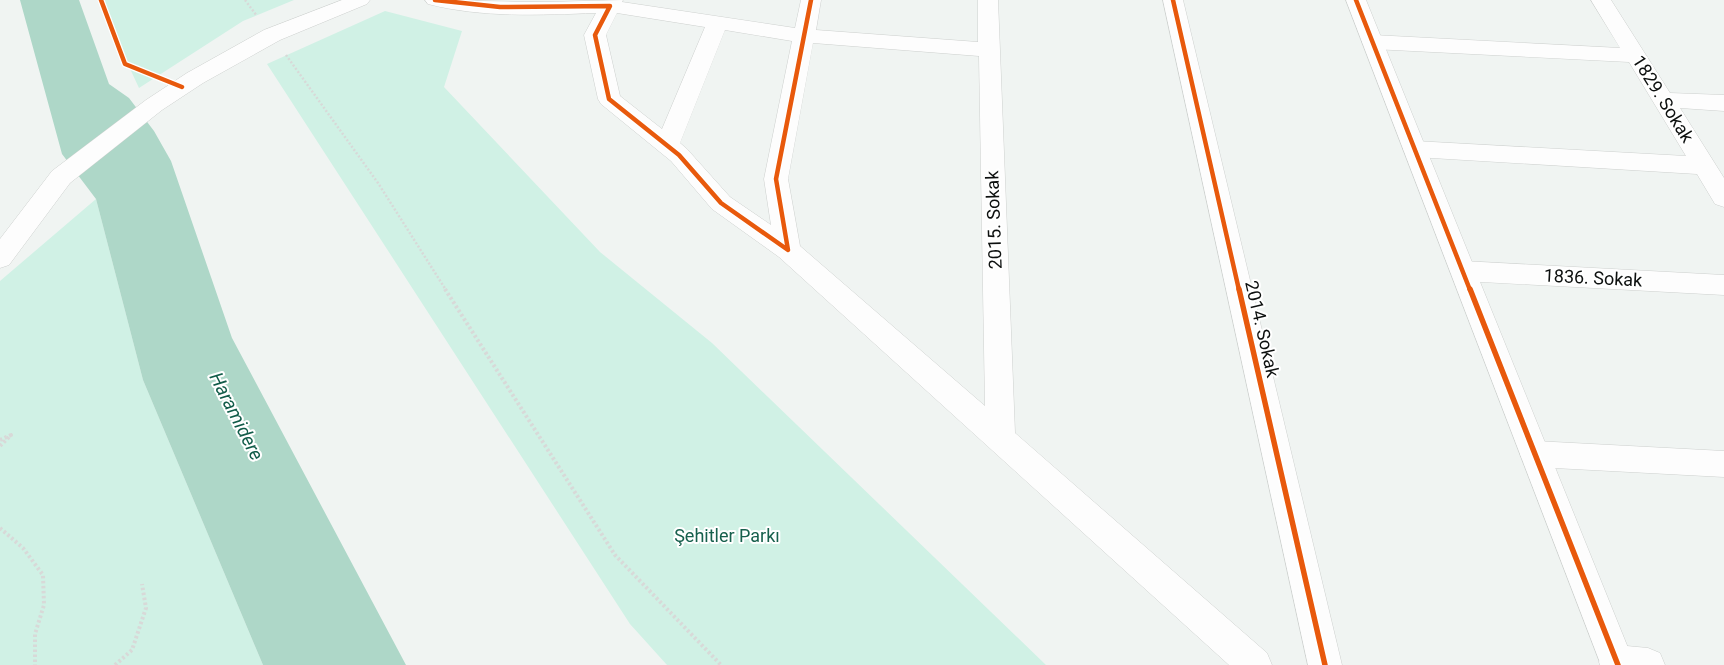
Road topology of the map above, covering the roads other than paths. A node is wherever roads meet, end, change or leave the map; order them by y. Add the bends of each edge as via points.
1 (360, 0) edge
2 (435, 0) edge
3 (811, 0) edge
4 (988, 0) edge
5 (1173, 0) edge
6 (1356, 0) edge
7 (1601, 0) edge
8 (612, 3) edge
9 (717, 23) junction
10 (804, 36) junction
11 (1373, 42) junction
12 (990, 50) junction
13 (1637, 56) junction
14 (1665, 100) junction
15 (1724, 103) edge
16 (667, 145) junction
17 (1415, 149) junction
18 (1704, 166) junction
19 (1724, 198) edge
20 (788, 250) junction
21 (0, 258) edge
22 (1463, 271) junction
23 (1724, 285) edge
24 (1000, 440) junction
25 (1535, 454) junction
26 (1724, 464) edge
27 (1628, 664) edge
28 (1255, 665) edge
29 (1325, 665) edge

1 - 21 street via 272,35 154,105 61,177
2 - 8 street via 536,8
3 - 10 street
4 - 12 street, 2015. Sokak
5 - 29 street, 2014. Sokak
6 - 11 street
7 - 13 street, 1829. Sokak
8 - 9 street
8 - 16 street via 595,36 609,99
9 - 10 street
9 - 16 street
10 - 12 street
10 - 20 street via 776,179
11 - 13 street
11 - 17 street
12 - 24 street, 2015. Sokak
13 - 14 street, 1829. Sokak
14 - 15 street
14 - 18 street, 1829. Sokak
16 - 20 street via 721,203
17 - 18 street
17 - 22 street
18 - 19 street, 1829. Sokak
20 - 24 street
22 - 23 street, 1836. Sokak
22 - 25 street
24 - 28 street
25 - 26 street
25 - 27 street

